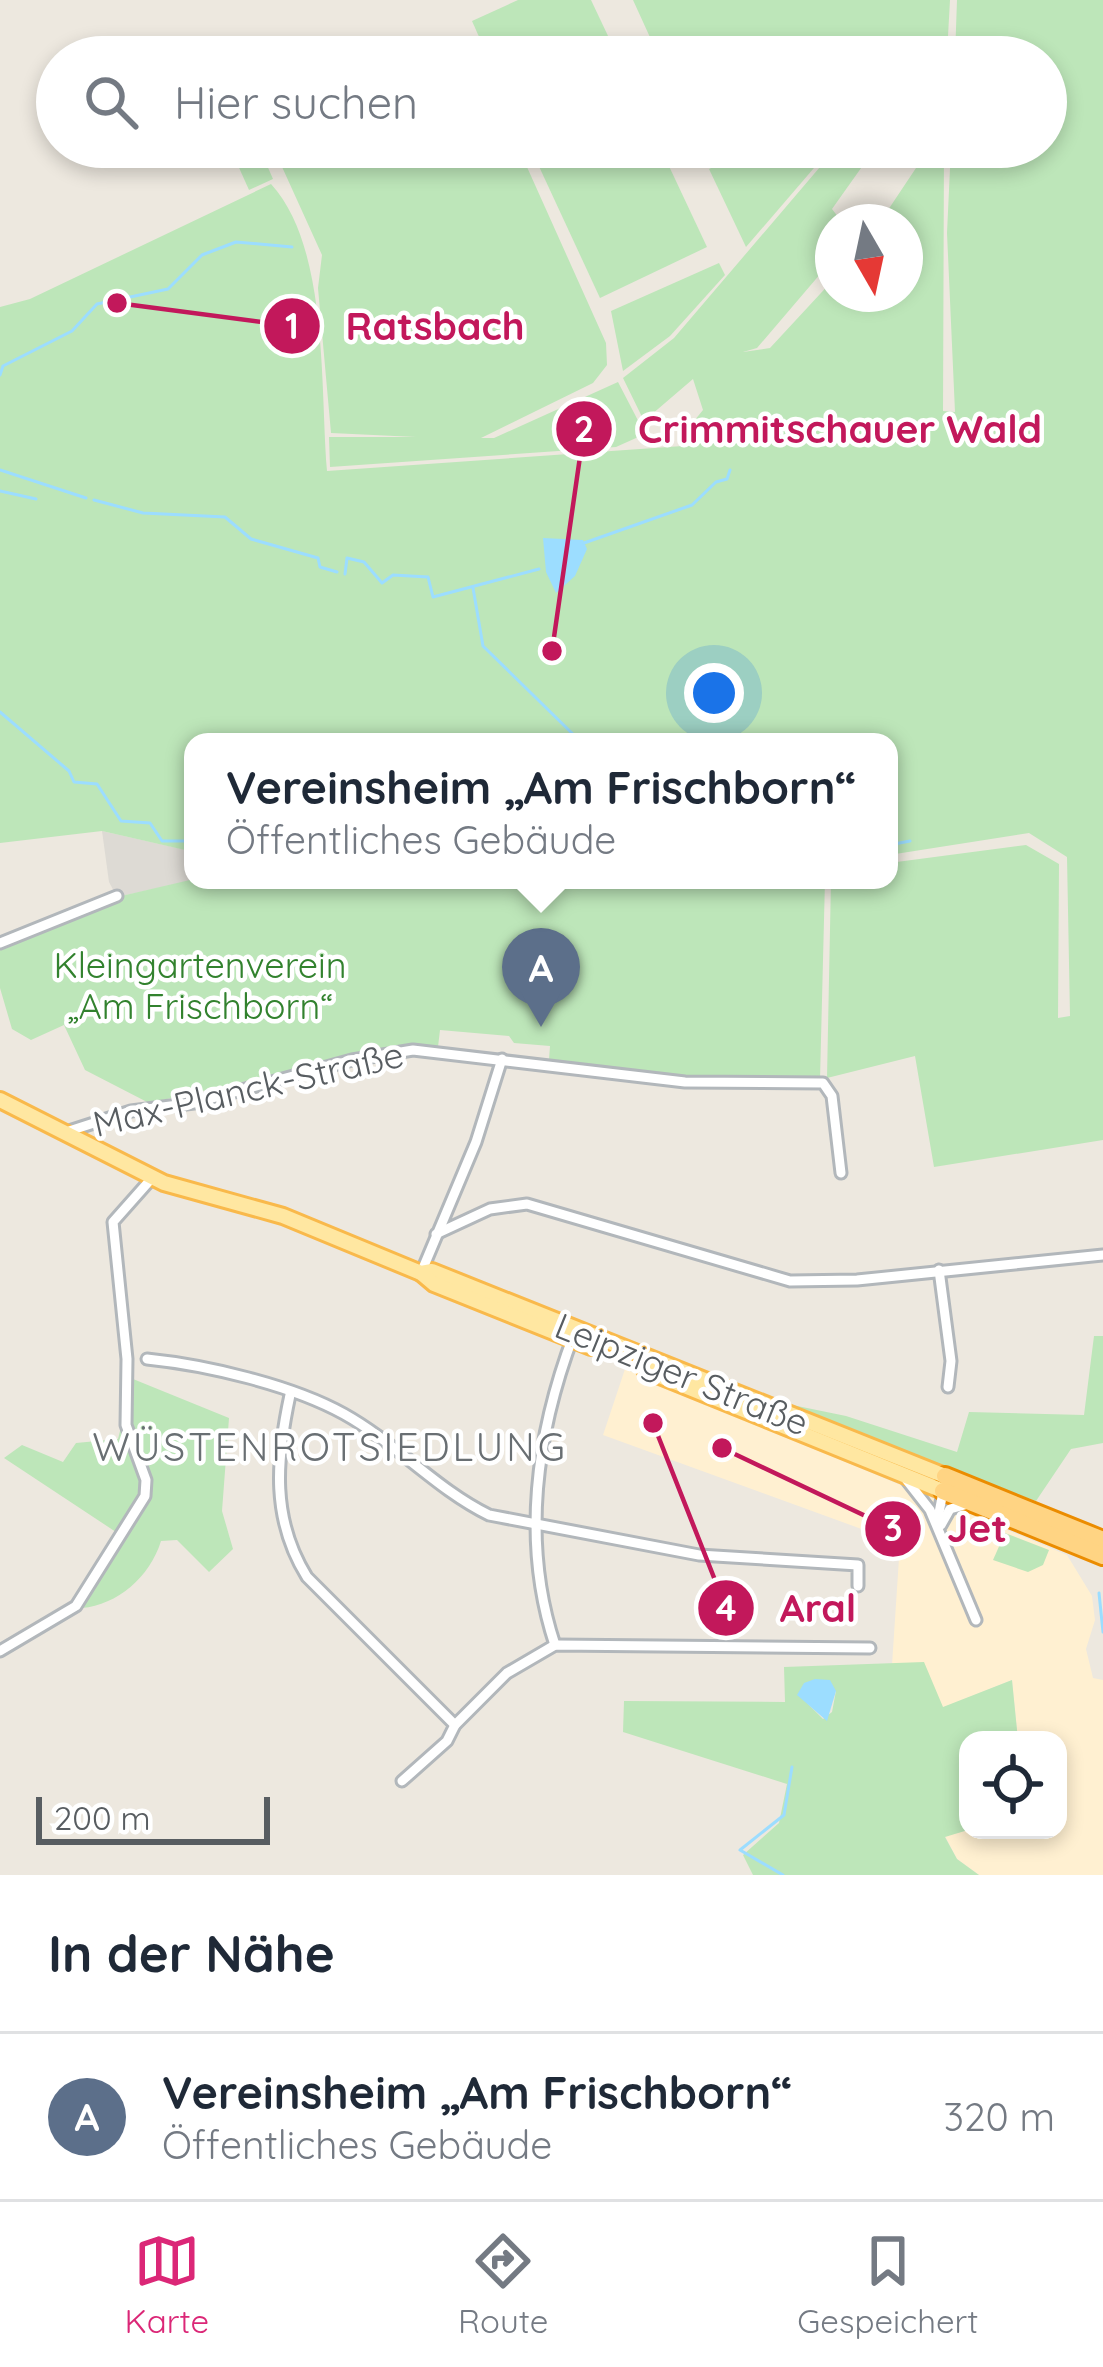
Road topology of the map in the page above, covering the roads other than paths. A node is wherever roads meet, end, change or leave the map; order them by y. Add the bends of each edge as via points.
1 (117, 896) dead end
2 (0, 943) edge
3 (502, 1059) junction
4 (0, 1100) edge
5 (66, 1132) junction
6 (841, 1173) dead end
7 (152, 1178) junction
8 (436, 1234) junction
9 (1103, 1255) edge
10 (939, 1270) junction
11 (421, 1273) junction
12 (574, 1336) junction
13 (147, 1359) dead end
14 (948, 1387) dead end
15 (290, 1395) junction
16 (902, 1474) junction
17 (941, 1485) junction
18 (975, 1503) junction
19 (930, 1510) junction
20 (536, 1524) junction
21 (939, 1536) junction
22 (1103, 1540) edge
23 (1103, 1559) edge
24 (858, 1586) dead end
25 (976, 1620) dead end
26 (555, 1645) junction
27 (870, 1648) dead end
28 (0, 1651) edge
29 (455, 1725) junction
30 (402, 1781) dead end

1 - 2 street
3 - 5 street, Max-Planck-Straße via 381,1054
3 - 6 street, Max-Planck-Straße via 686,1082 823,1083 832,1096
3 - 8 street
4 - 5 main road, Leipziger Straße
5 - 7 main road, Leipziger Straße
7 - 11 main road, Leipziger Straße via 283,1216
7 - 28 street via 113,1222 126,1425 145,1496 76,1606
8 - 10 street via 490,1209 527,1204 790,1281
8 - 11 street
9 - 10 street
10 - 14 street
11 - 12 main road, Leipziger Straße via 432,1271
12 - 16 main road, Leipziger Straße
12 - 17 main road, Leipziger Straße
12 - 20 street via 542,1454
13 - 15 street via 193,1364
15 - 20 street via 343,1413 458,1500
15 - 29 street via 278,1466 289,1547 307,1577
16 - 17 main road, Leipziger Straße
16 - 19 street
17 - 18 highway, Leipziger Straße
17 - 19 street
17 - 21 street
17 - 22 highway, Leipziger Straße
18 - 21 street via 946,1513
18 - 23 highway, Leipziger Straße
19 - 21 street
20 - 24 street via 699,1555 858,1565
20 - 26 street via 540,1600
21 - 25 street
26 - 27 street
26 - 29 street via 507,1673
29 - 30 street

